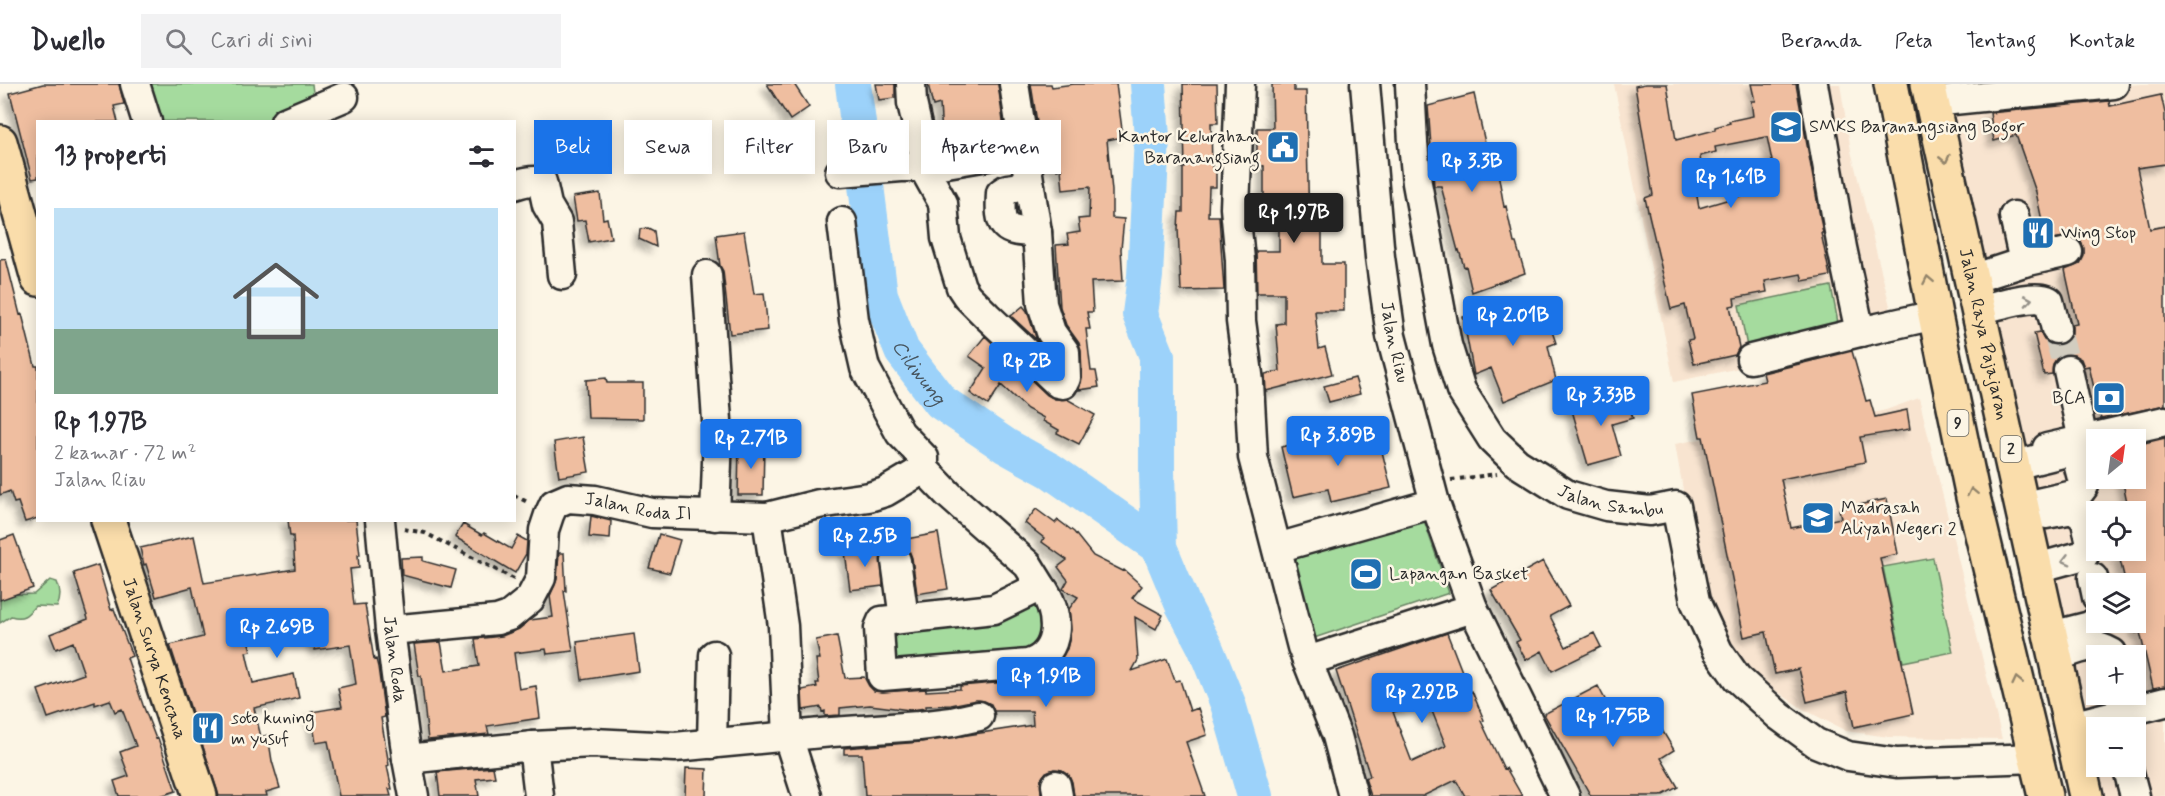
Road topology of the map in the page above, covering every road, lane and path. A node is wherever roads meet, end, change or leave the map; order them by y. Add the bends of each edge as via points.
1 (135, 84) edge
2 (911, 84) edge
3 (1014, 84) edge
4 (1240, 84) edge
5 (1365, 84) edge
6 (1410, 84) edge
7 (1813, 84) edge
8 (1891, 84) edge
9 (2114, 84) edge
10 (1930, 93) edge
11 (345, 101) edge
12 (146, 120) edge
13 (291, 120) edge
14 (1019, 120) edge
15 (0, 142) edge
16 (921, 166) edge
17 (909, 167) edge
18 (912, 167) junction
19 (1028, 174) edge
20 (516, 184) edge
21 (2014, 216) dead end
22 (10, 217) edge
23 (842, 222) dead end
24 (2068, 252) dead end
25 (2024, 262) junction
26 (36, 275) edge
27 (562, 275) dead end
28 (707, 275) dead end
29 (1975, 294) junction
30 (1935, 315) junction
31 (2056, 329) tunnel mouth
32 (1860, 332) junction
33 (1751, 359) dead end
34 (2068, 370) tunnel mouth
35 (2165, 421) edge
36 (2083, 440) junction
37 (2013, 461) junction
38 (1517, 463) junction
39 (924, 469) junction
40 (1432, 494) junction
41 (2025, 512) junction
42 (715, 516) junction
43 (767, 517) junction
44 (109, 522) edge
45 (379, 524) edge
46 (1277, 548) junction
47 (896, 561) dead end
48 (2037, 568) junction
49 (1041, 586) junction
50 (530, 599) junction
51 (1473, 608) junction
52 (904, 618) junction
53 (2086, 628) edge
54 (390, 630) junction
55 (2086, 645) edge
56 (2054, 647) junction
57 (714, 655) dead end
58 (1307, 661) junction
59 (2165, 702) edge
60 (2068, 713) junction
61 (979, 716) dead end
62 (2025, 718) junction
63 (788, 737) junction
64 (712, 744) junction
65 (533, 746) junction
66 (2037, 758) junction
67 (407, 759) junction
68 (2086, 773) edge
69 (2086, 776) edge
70 (2130, 777) edge
71 (2044, 795) edge
72 (200, 796) edge
73 (414, 796) edge
74 (539, 796) edge
75 (807, 796) edge
76 (1353, 796) edge
77 (1565, 796) edge
78 (2135, 796) edge

1 - 12 street
2 - 18 street via 923,152
3 - 14 street
4 - 46 street via 1235,208 1241,321 1253,457
5 - 40 street, Jalan Riau via 1391,336
6 - 38 street, Jalan Sambu via 1417,183 1447,345 1461,390 1492,439
7 - 32 street
30 -> 8 main road, 9
9 - 10 street
10 -> 29 main road, Jalan Raya Pajajaran / 2
11 - 13 street
15 - 22 main road
16 - 18 street
17 - 18 street
18 - 19 street via 943,203 946,238 967,296 1063,384 1065,352 1051,332 1042,304
20 - 27 street via 542,182 547,205 557,222
21 - 25 street
22 - 26 main road
23 - 39 street via 854,321 865,368 900,433 924,458
24 - 25 street
25 - 29 street
28 - 42 street via 718,435
29 -> 31 street via 2043,298 2049,301
29 - 37 main road, Jalan Raya Pajajaran / 2
30 - 32 street
62 -> 30 main road, 9
32 - 33 street
34 - 36 street
35 - 36 street
36 - 37 street
37 - 41 main road, Jalan Raya Pajajaran / 2
37 - 41 street via 2067,452 2077,459 2084,486 2078,494
38 - 40 path via 1510,472 1454,479
38 - 66 street, Jalan Sambu via 1568,495 1606,506 1650,511 1676,506 1695,601 1718,651 1737,678 1816,743 1848,756 1897,763
39 - 43 street, Jalan Roda II via 869,497
39 - 49 street via 1028,565
40 - 46 street
40 - 51 street, Jalan Riau
41 - 48 main road, Jalan Raya Pajajaran / 2
41 -> 48 street via 2073,509 2085,518 2091,543 2084,555
42 - 43 street, Jalan Roda II
42 - 50 street, Jalan Roda II via 652,513 595,500 568,498 554,504 544,530 541,578
43 - 63 street via 783,626
44 - 72 main road, Jalan Surya Kencana
45 - 50 path via 425,533 473,556 523,585
45 - 54 street, Jalan Roda
46 - 58 street
47 - 52 street
48 - 56 main road, Jalan Raya Pajajaran / 2
49 - 52 street via 994,609
49 - 52 street via 1048,595 1055,622 1054,641 1047,654 1028,664 882,676 879,625 882,621
50 - 54 street via 509,616 496,620
51 - 58 street
51 - 77 street, Jalan Riau
53 - 56 street
54 - 67 street, Jalan Roda
55 - 56 street
56 - 60 main road, Jalan Raya Pajajaran / 2
57 - 64 street
58 - 76 street via 1337,736
59 - 60 street
60 - 62 main road via 2038,728
60 - 68 main road, Jalan Raya Pajajaran / 2
61 - 63 street via 919,726
62 - 66 main road, 9
63 - 64 street
63 - 75 street
64 - 65 street
65 - 67 street
65 - 74 street
66 - 71 main road, 9
67 - 73 street, Jalan Roda
69 - 71 main road via 2063,773 2049,780
70 - 78 street

